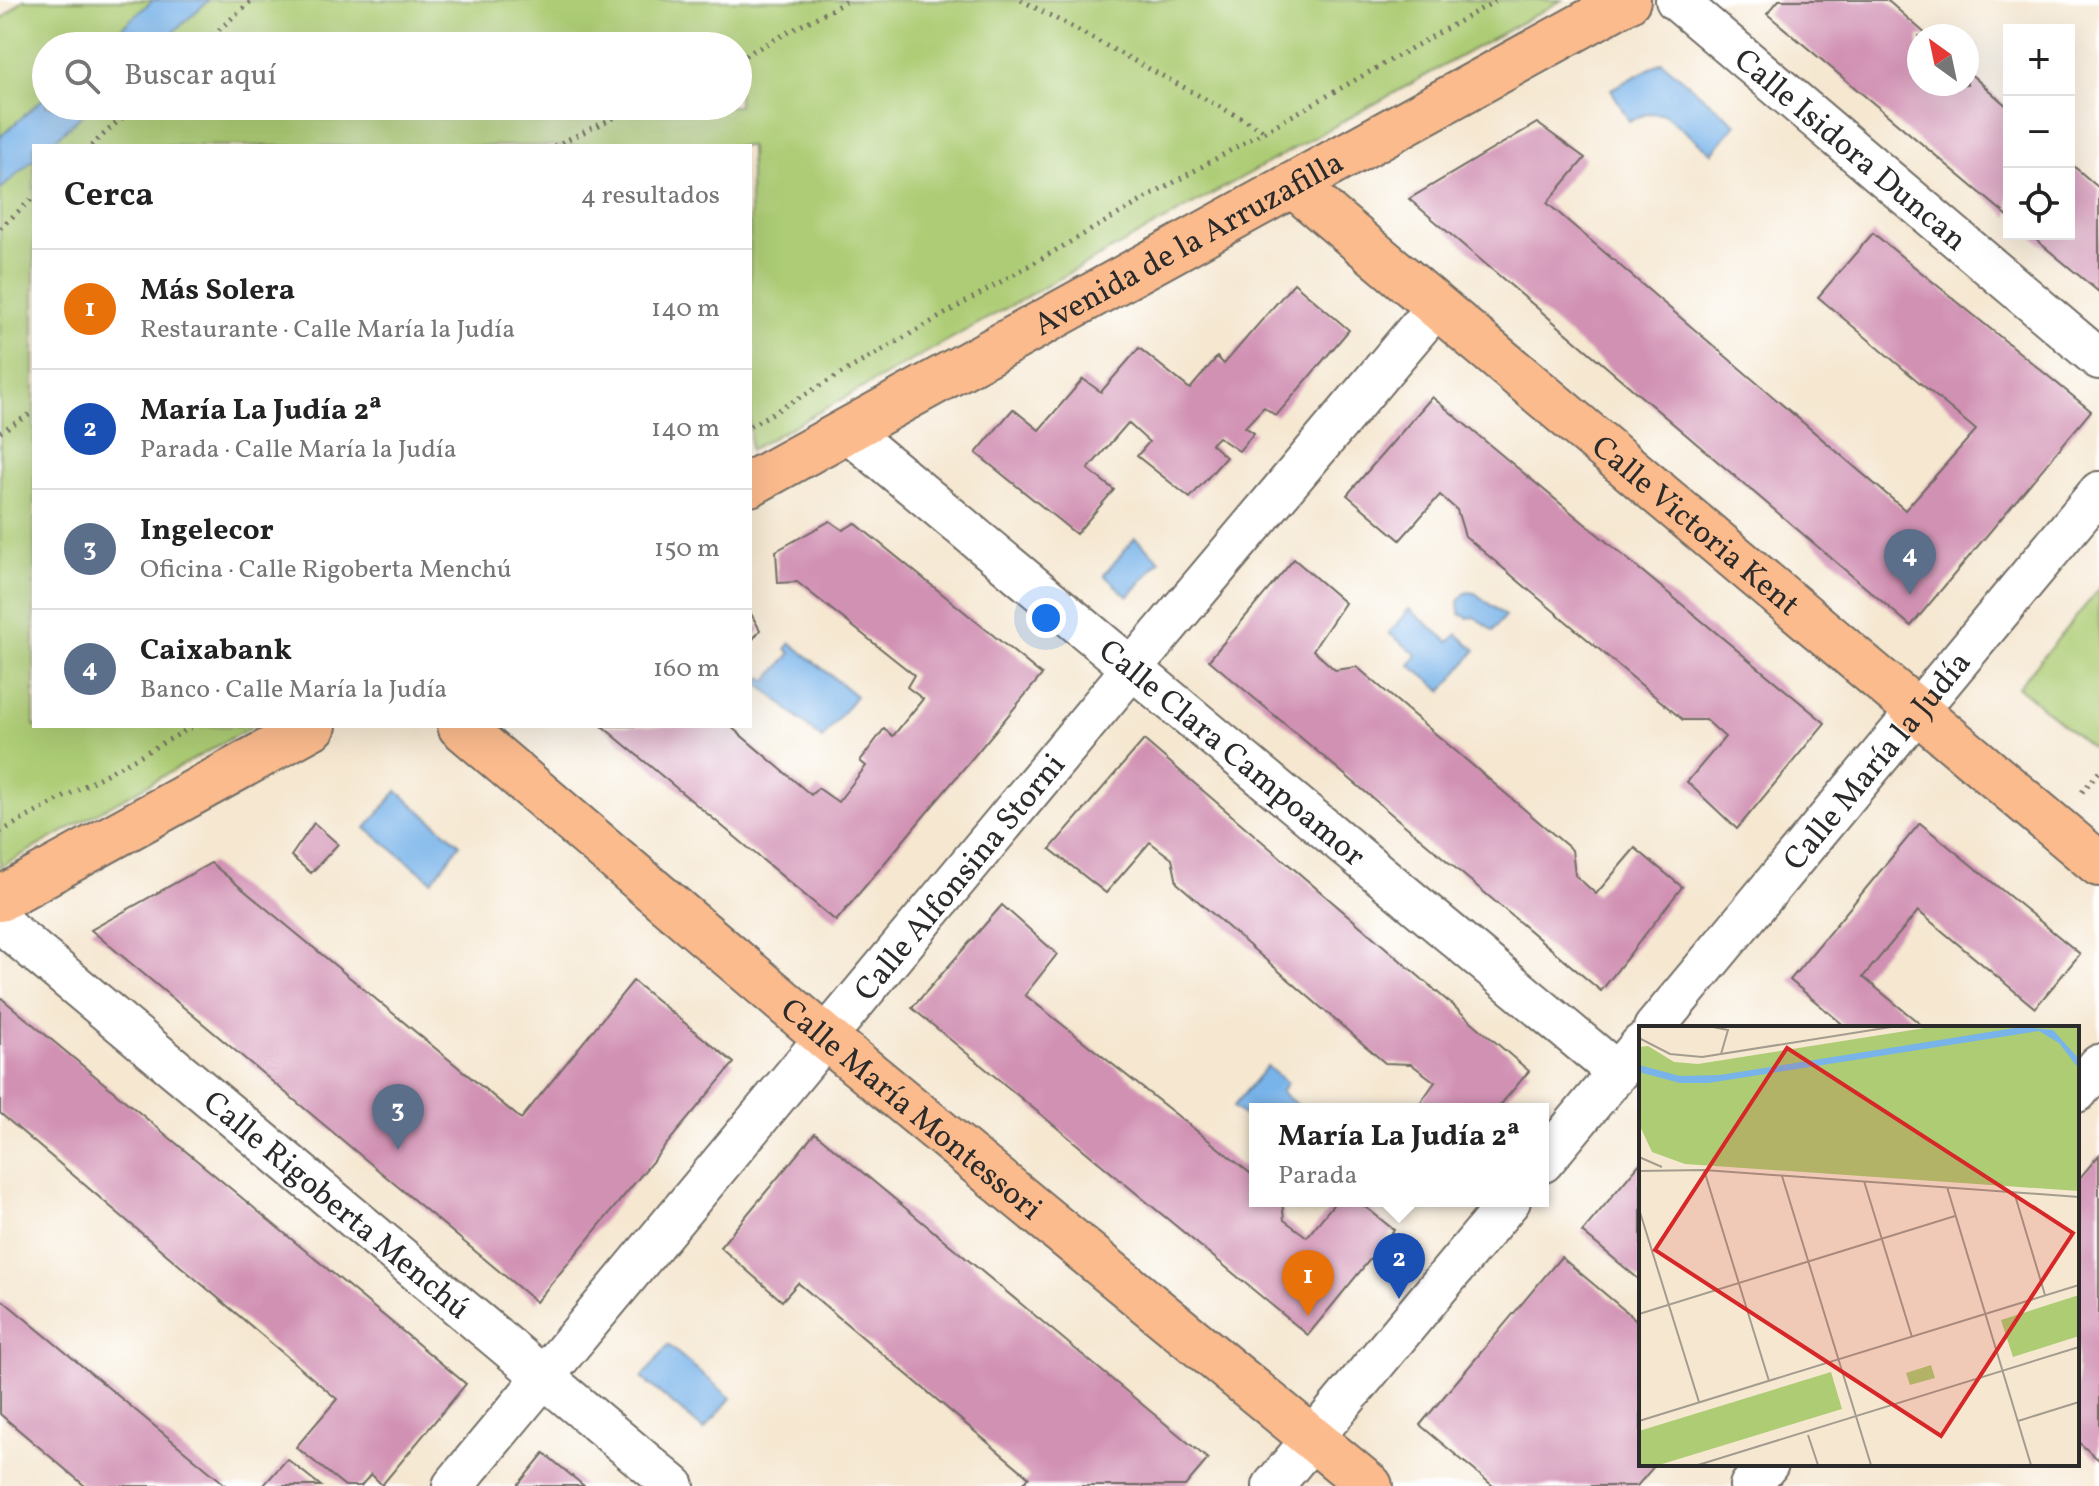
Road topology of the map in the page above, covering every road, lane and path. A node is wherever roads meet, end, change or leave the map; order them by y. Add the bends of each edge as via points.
1 (252, 0) edge
2 (849, 0) edge
3 (1021, 0) edge
4 (1497, 0) edge
5 (1628, 0) edge
6 (1676, 0) edge
7 (217, 32) edge
8 (752, 52) edge
9 (120, 120) edge
10 (609, 120) edge
11 (1265, 131) junction
12 (93, 144) edge
13 (558, 144) edge
14 (1294, 186) junction
15 (32, 199) edge
16 (0, 228) edge
17 (1437, 306) junction
18 (2099, 359) edge
19 (32, 413) edge
20 (752, 425) edge
21 (847, 431) junction
22 (0, 432) edge
23 (752, 483) edge
24 (2099, 492) edge
25 (1133, 667) junction
26 (1917, 711) junction
27 (190, 728) edge
28 (310, 728) edge
29 (462, 728) edge
30 (2099, 772) edge
31 (2082, 792) dead end
32 (0, 832) edge
33 (2099, 864) edge
34 (0, 899) edge
35 (0, 922) edge
36 (1656, 1026) edge
37 (826, 1038) junction
38 (1629, 1058) edge
39 (2099, 1065) edge
40 (2079, 1090) edge
41 (1549, 1155) edge
42 (1505, 1207) edge
43 (542, 1377) junction
44 (1312, 1439) junction
45 (1766, 1466) edge
46 (453, 1486) edge
47 (674, 1486) edge
48 (1273, 1486) edge
49 (1370, 1486) edge
50 (1750, 1486) edge

1 - 7 path
2 - 8 path
3 - 11 path
4 - 11 path
5 - 14 main road, Avenida de la Arruzafilla
6 - 18 street, Calle Isidora Duncan
9 - 12 path
10 - 13 path
11 - 20 path
14 - 17 main road, Calle Victoria Kent
14 - 21 main road, Avenida de la Arruzafilla
15 - 16 path
17 - 25 street, Calle Alfonsina Storni
17 - 26 main road, Calle Victoria Kent
19 - 22 path
21 - 23 main road, Avenida de la Arruzafilla
21 - 25 street, Calle Clara Campoamor
24 - 26 street, Calle María la Judía
25 - 37 street, Calle Alfonsina Storni
25 - 38 street, Calle Clara Campoamor
26 - 33 main road, Calle Victoria Kent
26 - 36 street, Calle María la Judía
27 - 32 path
28 - 34 main road
29 - 37 main road, Calle María Montessori
30 - 31 path
35 - 43 street, Calle Rigoberta Menchú
37 - 43 street, Calle Alfonsina Storni
37 - 44 main road, Calle María Montessori
38 - 41 street
39 - 40 street
42 - 44 street
43 - 46 street, Calle Alfonsina Storni
43 - 47 street, Calle Rigoberta Menchú
44 - 48 street
44 - 49 main road, Calle María Montessori
45 - 50 street

